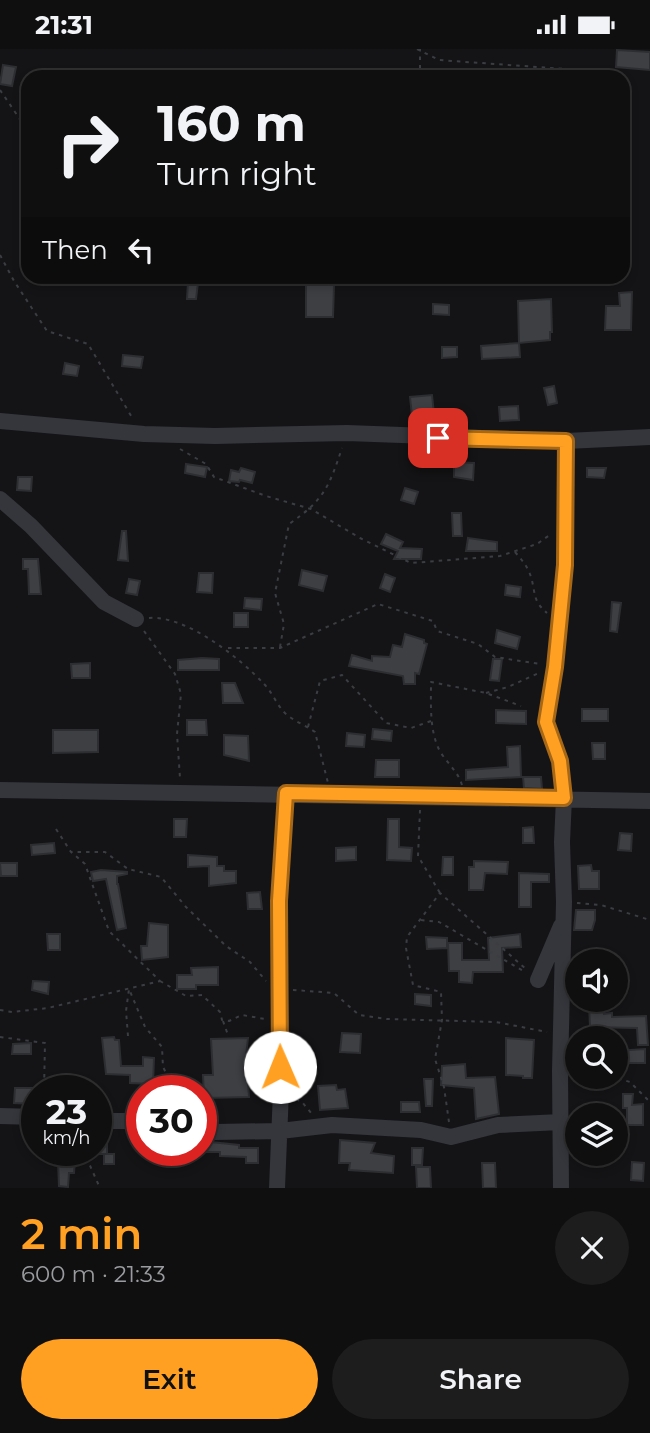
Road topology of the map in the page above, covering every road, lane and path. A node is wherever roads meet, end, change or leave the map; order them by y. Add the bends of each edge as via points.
1 (419, 50) edge
2 (419, 70) edge
3 (577, 70) edge
4 (0, 90) edge
5 (21, 121) edge
6 (0, 255) edge
7 (0, 421) edge
8 (347, 433) junction
9 (144, 435) junction
10 (650, 437) edge
11 (566, 441) junction
12 (178, 448) dead end
13 (0, 499) edge
14 (311, 509) junction
15 (566, 524) junction
16 (515, 551) junction
17 (136, 619) junction
18 (558, 623) junction
19 (280, 647) junction
20 (226, 648) junction
21 (555, 667) junction
22 (486, 693) junction
23 (521, 706) dead end
24 (432, 720) junction
25 (308, 727) junction
26 (0, 789) edge
27 (181, 791) junction
28 (286, 793) junction
29 (337, 795) junction
30 (466, 796) junction
31 (564, 798) junction
32 (650, 801) edge
33 (418, 827) dead end
34 (56, 829) dead end
35 (71, 852) junction
36 (440, 893) junction
37 (564, 902) junction
38 (650, 920) edge
39 (421, 921) junction
40 (564, 921) junction
41 (538, 980) junction
42 (160, 981) junction
43 (129, 989) junction
44 (280, 993) junction
45 (0, 1010) edge
46 (222, 1020) junction
47 (280, 1020) junction
48 (442, 1020) junction
49 (228, 1035) dead end
50 (562, 1035) junction
51 (128, 1036) dead end
52 (0, 1037) edge
53 (44, 1075) edge
54 (167, 1075) edge
55 (628, 1081) edge
56 (281, 1091) junction
57 (650, 1102) edge
58 (0, 1116) edge
59 (21, 1117) edge
60 (561, 1122) junction
61 (321, 1126) junction
62 (280, 1131) junction
63 (217, 1132) edge
64 (451, 1137) junction
65 (90, 1166) edge
66 (100, 1188) edge
67 (277, 1188) edge
68 (561, 1188) edge

1 - 2 path
1 - 3 path via 439,60 462,63
4 - 5 path
6 - 9 path via 47,331 88,344
7 - 9 street
8 - 9 street
8 - 11 street
8 - 14 path via 330,484
10 - 11 street
11 - 15 street
12 - 14 path via 206,464 214,477
13 - 17 street via 104,602
14 - 16 path via 411,563 472,560
14 - 19 path via 289,524 275,593 284,624
15 - 16 path via 537,544
15 - 18 street
16 - 18 path via 530,575 536,603
17 - 20 path via 165,618
17 - 27 path via 175,674 181,694 177,734
18 - 21 street
19 - 20 path
19 - 21 path via 378,604 433,621 438,631 478,644 495,657
20 - 25 path via 264,683 284,712
21 - 22 path
21 - 31 street via 546,722 560,761
22 - 23 path
22 - 24 path via 431,682
24 - 25 path via 411,728 386,723 342,675 320,681
24 - 30 path via 440,751 458,773
25 - 29 path via 317,736 327,780
26 - 27 street
27 - 28 street
28 - 29 street
28 - 44 street via 279,901
29 - 30 street
30 - 31 street
31 - 32 street
31 - 37 street
33 - 36 path via 418,856
34 - 35 path
35 - 42 path via 85,864 109,931
35 - 44 path via 105,852 128,869 161,877 226,946 250,962
36 - 39 path
36 - 41 path
37 - 38 path via 601,905
37 - 40 street
39 - 41 path via 439,922
39 - 48 path via 407,937 413,985 441,992
40 - 41 street
40 - 50 street
42 - 43 path
42 - 46 path via 186,996 202,995 220,1011
43 - 45 path via 48,1008
43 - 51 path
43 - 54 path via 145,1027 162,1047
44 - 47 street
44 - 48 path via 334,993 359,1015
46 - 47 path via 242,1015
46 - 49 path
47 - 56 street
48 - 50 path via 496,1022
48 - 64 path via 435,1059
50 - 60 street
52 - 53 path via 45,1043
55 - 57 path
56 - 61 path via 302,1101
56 - 62 street
58 - 59 street
60 - 64 street via 498,1125
60 - 68 street
61 - 62 street
61 - 64 street via 421,1130
62 - 63 street
62 - 67 street
65 - 66 path

